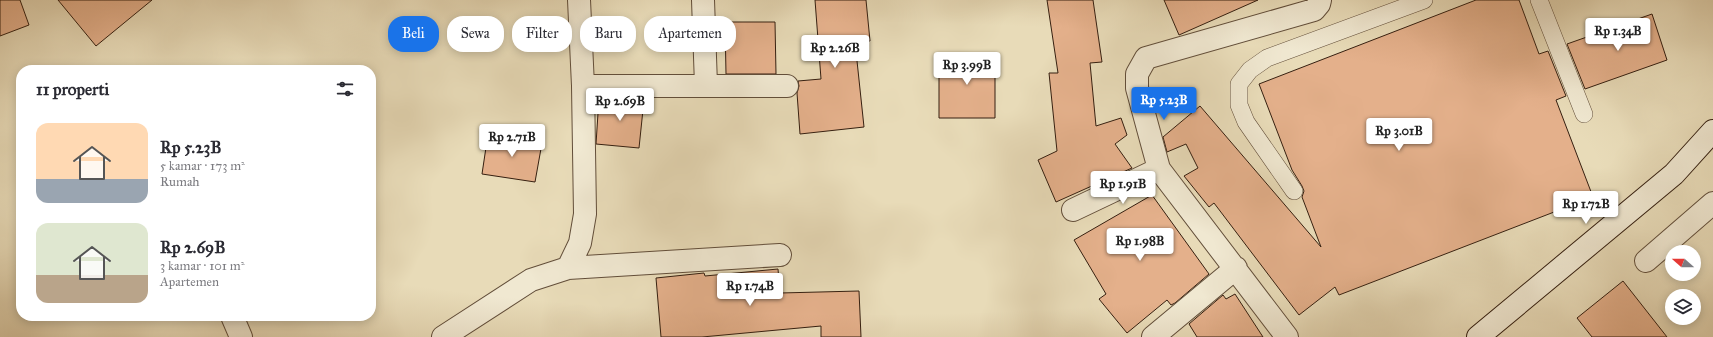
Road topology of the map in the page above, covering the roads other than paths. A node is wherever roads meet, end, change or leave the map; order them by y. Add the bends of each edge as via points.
1 (579, 0) edge
2 (703, 0) edge
3 (1320, 0) edge
4 (1424, 0) edge
5 (1539, 0) edge
6 (583, 86) junction
7 (706, 86) junction
8 (786, 86) dead end
9 (1584, 114) dead end
10 (1713, 132) edge
11 (1159, 169) junction
12 (1294, 191) dead end
13 (1713, 203) edge
14 (1073, 210) dead end
15 (780, 255) dead end
16 (1646, 261) dead end
17 (568, 268) junction
18 (1236, 268) junction
19 (234, 321) edge
20 (241, 337) edge
21 (443, 337) edge
22 (1153, 337) edge
23 (1288, 337) edge
24 (1478, 337) edge

1 - 6 street
2 - 7 street
3 - 11 street via 1314,10 1146,58 1137,74 1137,88
4 - 12 lane via 1267,58 1250,70 1239,84 1239,105 1246,122
5 - 9 lane
6 - 7 street
6 - 17 street via 585,214 580,243
7 - 8 street
10 - 24 street via 1674,174
11 - 14 street
11 - 18 street
13 - 16 street
15 - 17 street
17 - 21 street via 531,280
18 - 22 street
18 - 23 street
19 - 20 street

